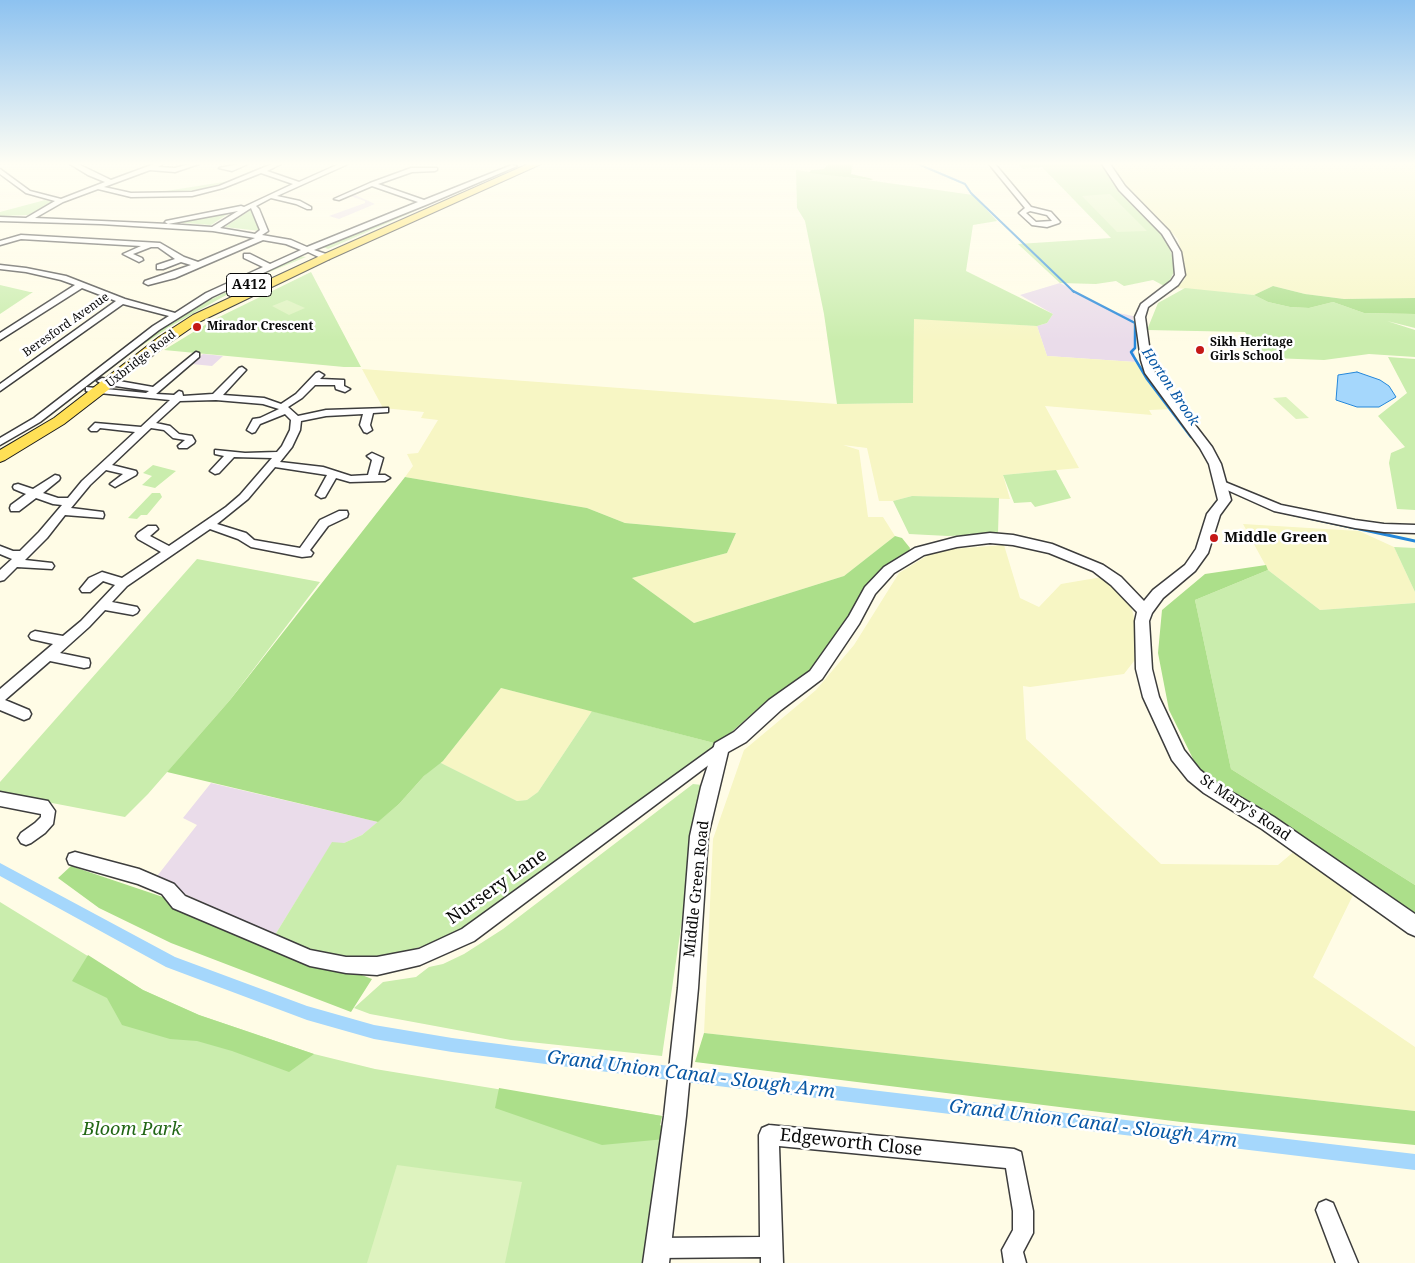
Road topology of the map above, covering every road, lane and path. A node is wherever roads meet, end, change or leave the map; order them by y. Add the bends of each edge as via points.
1 (117, 223) edge
2 (167, 223) edge
3 (222, 223) edge
4 (261, 223) edge
5 (381, 223) edge
6 (386, 223) edge
7 (391, 223) edge
8 (1156, 223) edge
9 (163, 225) junction
10 (212, 229) junction
11 (261, 236) junction
12 (2, 244) dead end
13 (151, 244) junction
14 (317, 253) junction
15 (247, 256) dead end
16 (181, 259) junction
17 (139, 260) dead end
18 (198, 265) junction
19 (0, 267) edge
20 (160, 267) dead end
21 (269, 267) junction
22 (148, 284) dead end
23 (81, 285) junction
24 (122, 301) junction
25 (175, 315) junction
26 (0, 337) edge
27 (196, 354) dead end
28 (242, 370) dead end
29 (0, 375) edge
30 (14, 378) junction
31 (100, 386) junction
32 (0, 388) edge
33 (156, 389) junction
34 (345, 389) dead end
35 (179, 395) junction
36 (148, 396) junction
37 (216, 397) junction
38 (284, 408) junction
39 (385, 410) dead end
40 (369, 411) junction
41 (296, 419) junction
42 (146, 428) junction
43 (94, 429) dead end
44 (252, 430) dead end
45 (367, 430) dead end
46 (0, 442) edge
47 (183, 446) dead end
48 (0, 448) edge
49 (219, 452) dead end
50 (231, 454) junction
51 (372, 456) dead end
52 (0, 457) edge
53 (276, 460) junction
54 (104, 466) junction
55 (227, 473) dead end
56 (335, 473) junction
57 (55, 478) dead end
58 (372, 478) junction
59 (385, 478) dead end
60 (1220, 482) junction
61 (115, 484) dead end
62 (18, 487) dead end
63 (35, 495) junction
64 (321, 495) dead end
65 (70, 501) junction
66 (15, 508) dead end
67 (63, 512) junction
68 (343, 514) dead end
69 (99, 515) dead end
70 (210, 525) junction
71 (152, 529) dead end
72 (1415, 529) edge
73 (0, 550) edge
74 (169, 551) junction
75 (18, 559) junction
76 (48, 566) dead end
77 (0, 577) edge
78 (123, 583) junction
79 (86, 588) dead end
80 (101, 605) junction
81 (133, 610) dead end
82 (1144, 611) junction
83 (35, 636) dead end
84 (64, 642) junction
85 (49, 656) junction
86 (84, 663) dead end
87 (6, 684) edge
88 (0, 697) edge
89 (0, 704) edge
90 (24, 714) dead end
91 (721, 748) junction
92 (0, 799) edge
93 (26, 838) dead end
94 (75, 859) dead end
95 (1415, 926) edge
96 (1326, 1210) dead end
97 (772, 1255) edge
98 (657, 1256) edge
99 (1015, 1263) edge
100 (1347, 1263) edge

1 - 9 street
2 - 9 street
3 - 10 street
4 - 11 street via 264,231
5 - 14 street
6 - 14 main road, Uxbridge Road / A412
7 - 14 main road, Uxbridge Road / A412
8 - 60 street via 1177,252 1180,275 1175,283 1144,306 1140,317 1146,360 1150,373 1206,447
9 - 10 street
10 - 11 street
11 - 14 street
11 - 18 street
12 - 13 street via 20,237
13 - 16 street via 165,247
13 - 17 street via 127,254
14 - 21 street, Uxbridge Road
14 - 31 main road, Uxbridge Road / A412 via 197,318
15 - 21 street
16 - 18 street
16 - 20 street
18 - 22 street
19 - 23 street via 46,274
21 - 25 street, Uxbridge Road
23 - 24 street
23 - 26 street
24 - 25 street
24 - 30 street, Beresford Avenue
25 - 46 street, Uxbridge Road via 37,420
27 - 33 street
28 - 37 street
29 - 30 street
30 - 32 street, Beresford Avenue
31 - 33 street
31 - 36 street
31 - 48 main road, Uxbridge Road / A412
31 - 52 main road, Uxbridge Road / A412 via 28,442
33 - 35 street
33 - 36 street
34 - 38 street via 339,387 341,382 317,378
35 - 36 street
35 - 37 street
35 - 42 street
37 - 38 street via 264,401
38 - 41 street
38 - 44 street via 262,421 256,421
39 - 40 street
40 - 41 street via 326,413
40 - 45 street via 364,425
41 - 53 street via 287,448
42 - 43 street via 98,425
42 - 47 street via 167,428 176,436 189,438 190,441
42 - 54 street
49 - 50 street
50 - 53 street
50 - 55 street via 211,471
51 - 58 street via 378,458
53 - 56 street
53 - 70 street via 244,497
54 - 61 street via 132,472
54 - 65 street
56 - 58 street via 350,479
56 - 64 street via 328,479
57 - 63 street
58 - 59 street
60 - 72 street via 1278,508 1355,524
60 - 82 street via 1226,500 1214,514 1203,550 1190,568 1158,594
62 - 63 street
63 - 65 street via 57,502
63 - 66 street
65 - 67 street
67 - 69 street
67 - 75 street
68 - 70 street via 324,522 305,553 251,543 242,536
70 - 74 street
71 - 74 street via 142,536
73 - 75 street
74 - 78 street
75 - 76 street
75 - 77 street
78 - 79 street via 102,576
78 - 80 street
80 - 81 street
80 - 84 street
82 - 91 street via 1116,581 1098,568 1052,550 990,538 920,551 889,570 870,591 816,675 775,705 740,737
82 - 95 street, St Mary's Road via 1145,677 1178,754 1194,775
83 - 84 street
84 - 85 street
85 - 86 street
85 - 87 street
87 - 88 street
89 - 90 street
91 - 94 street, Nursery Lane via 468,935 420,957 377,966 346,965 310,958 179,902 168,890 139,877
91 - 98 street, Middle Green Road via 699,836 683,1032
92 - 93 street via 42,806 48,811 48,819
96 - 100 street
97 - 98 street
97 - 99 street, Edgeworth Close via 769,1135 1014,1159 1023,1211 1023,1233 1012,1250

